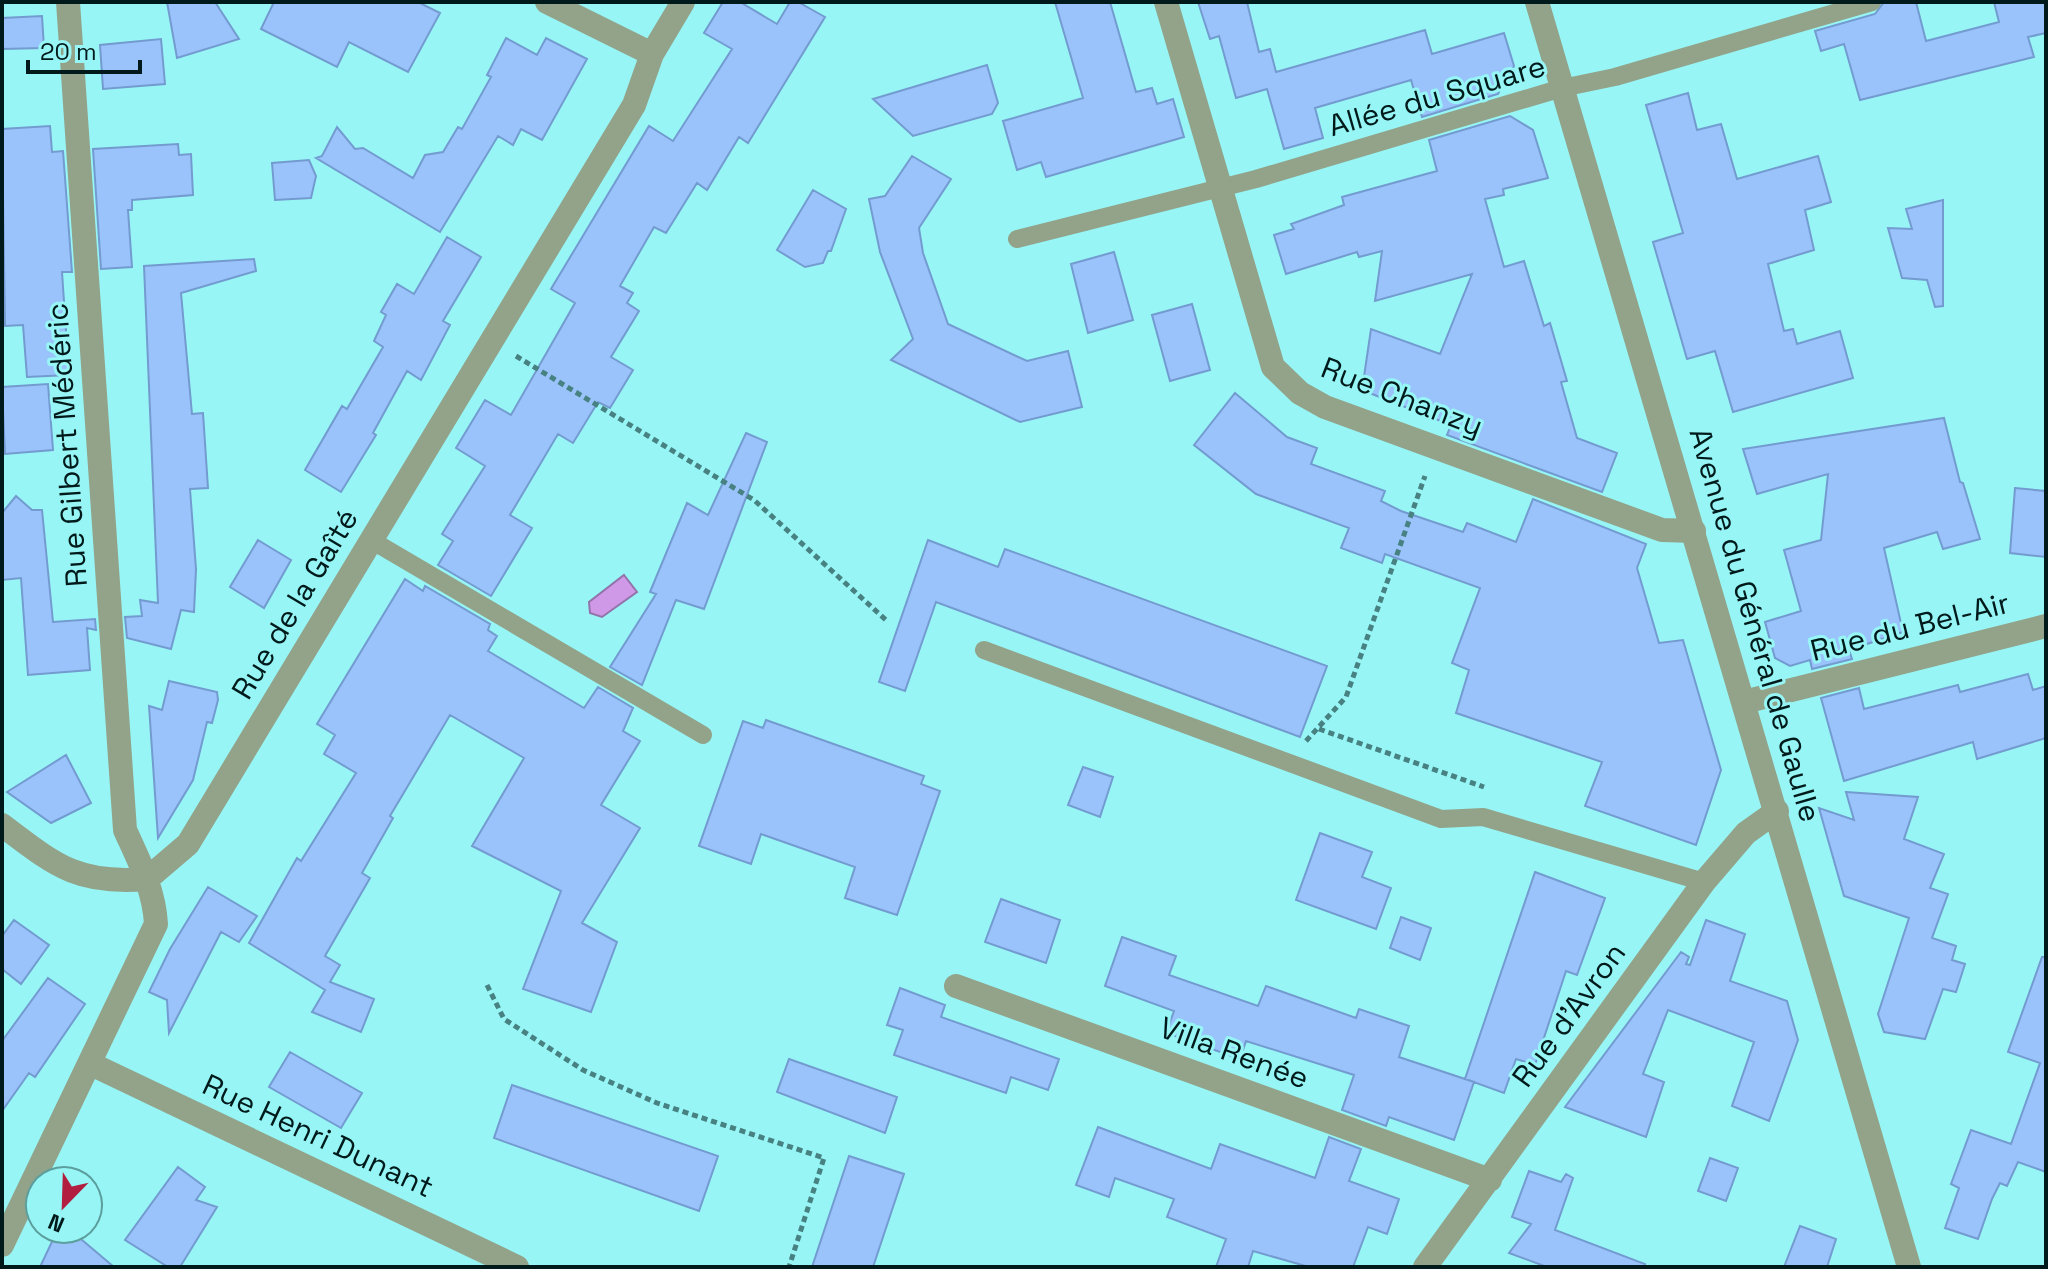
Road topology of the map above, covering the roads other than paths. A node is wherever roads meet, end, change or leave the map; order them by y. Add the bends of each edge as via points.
1 (68, 2) edge
2 (547, 2) edge
3 (683, 2) edge
4 (1166, 2) edge
5 (1537, 2) edge
6 (1872, 2) edge
7 (652, 54) junction
8 (1562, 88) junction
9 (1219, 187) junction
10 (1017, 239) dead end
11 (1694, 531) junction
12 (371, 540) junction
13 (2046, 626) edge
14 (984, 650) dead end
15 (1744, 702) junction
16 (703, 735) dead end
17 (1777, 811) junction
18 (2, 825) edge
19 (147, 879) junction
20 (1704, 882) junction
21 (956, 986) dead end
22 (91, 1064) junction
23 (1490, 1180) junction
24 (2, 1245) edge
25 (1435, 1263) edge
26 (517, 1267) edge
27 (1909, 1267) edge

1 - 19 street, Rue Gilbert Médéric via 125,830
2 - 7 street
3 - 7 street, Rue de la Gaîté
4 - 9 street, Rue Chanzy
5 - 8 street, Avenue du Général de Gaulle
6 - 8 lane, Allée du Square
7 - 12 street, Rue de la Gaîté via 634,105
8 - 9 lane, Allée du Square
8 - 11 street, Avenue du Général de Gaulle
9 - 10 lane, Allée du Square
9 - 11 street, Rue Chanzy via 1273,367 1300,393 1325,407 1662,530
11 - 15 street, Avenue du Général de Gaulle
12 - 16 lane
12 - 19 street, Rue de la Gaîté via 188,844
13 - 15 street, Rue du Bel-Air
14 - 20 lane via 1441,819 1483,817
15 - 17 street, Avenue du Général de Gaulle
17 - 20 street, Rue d'Avron via 1746,833
17 - 27 street, Avenue du Général de Gaulle
18 - 19 street via 62,869 110,882
19 - 22 street via 156,924
20 - 23 street, Rue d'Avron
21 - 23 street, Villa Renée
22 - 24 street
22 - 26 street, Rue Henri Dunant
23 - 25 street, Rue d'Avron

